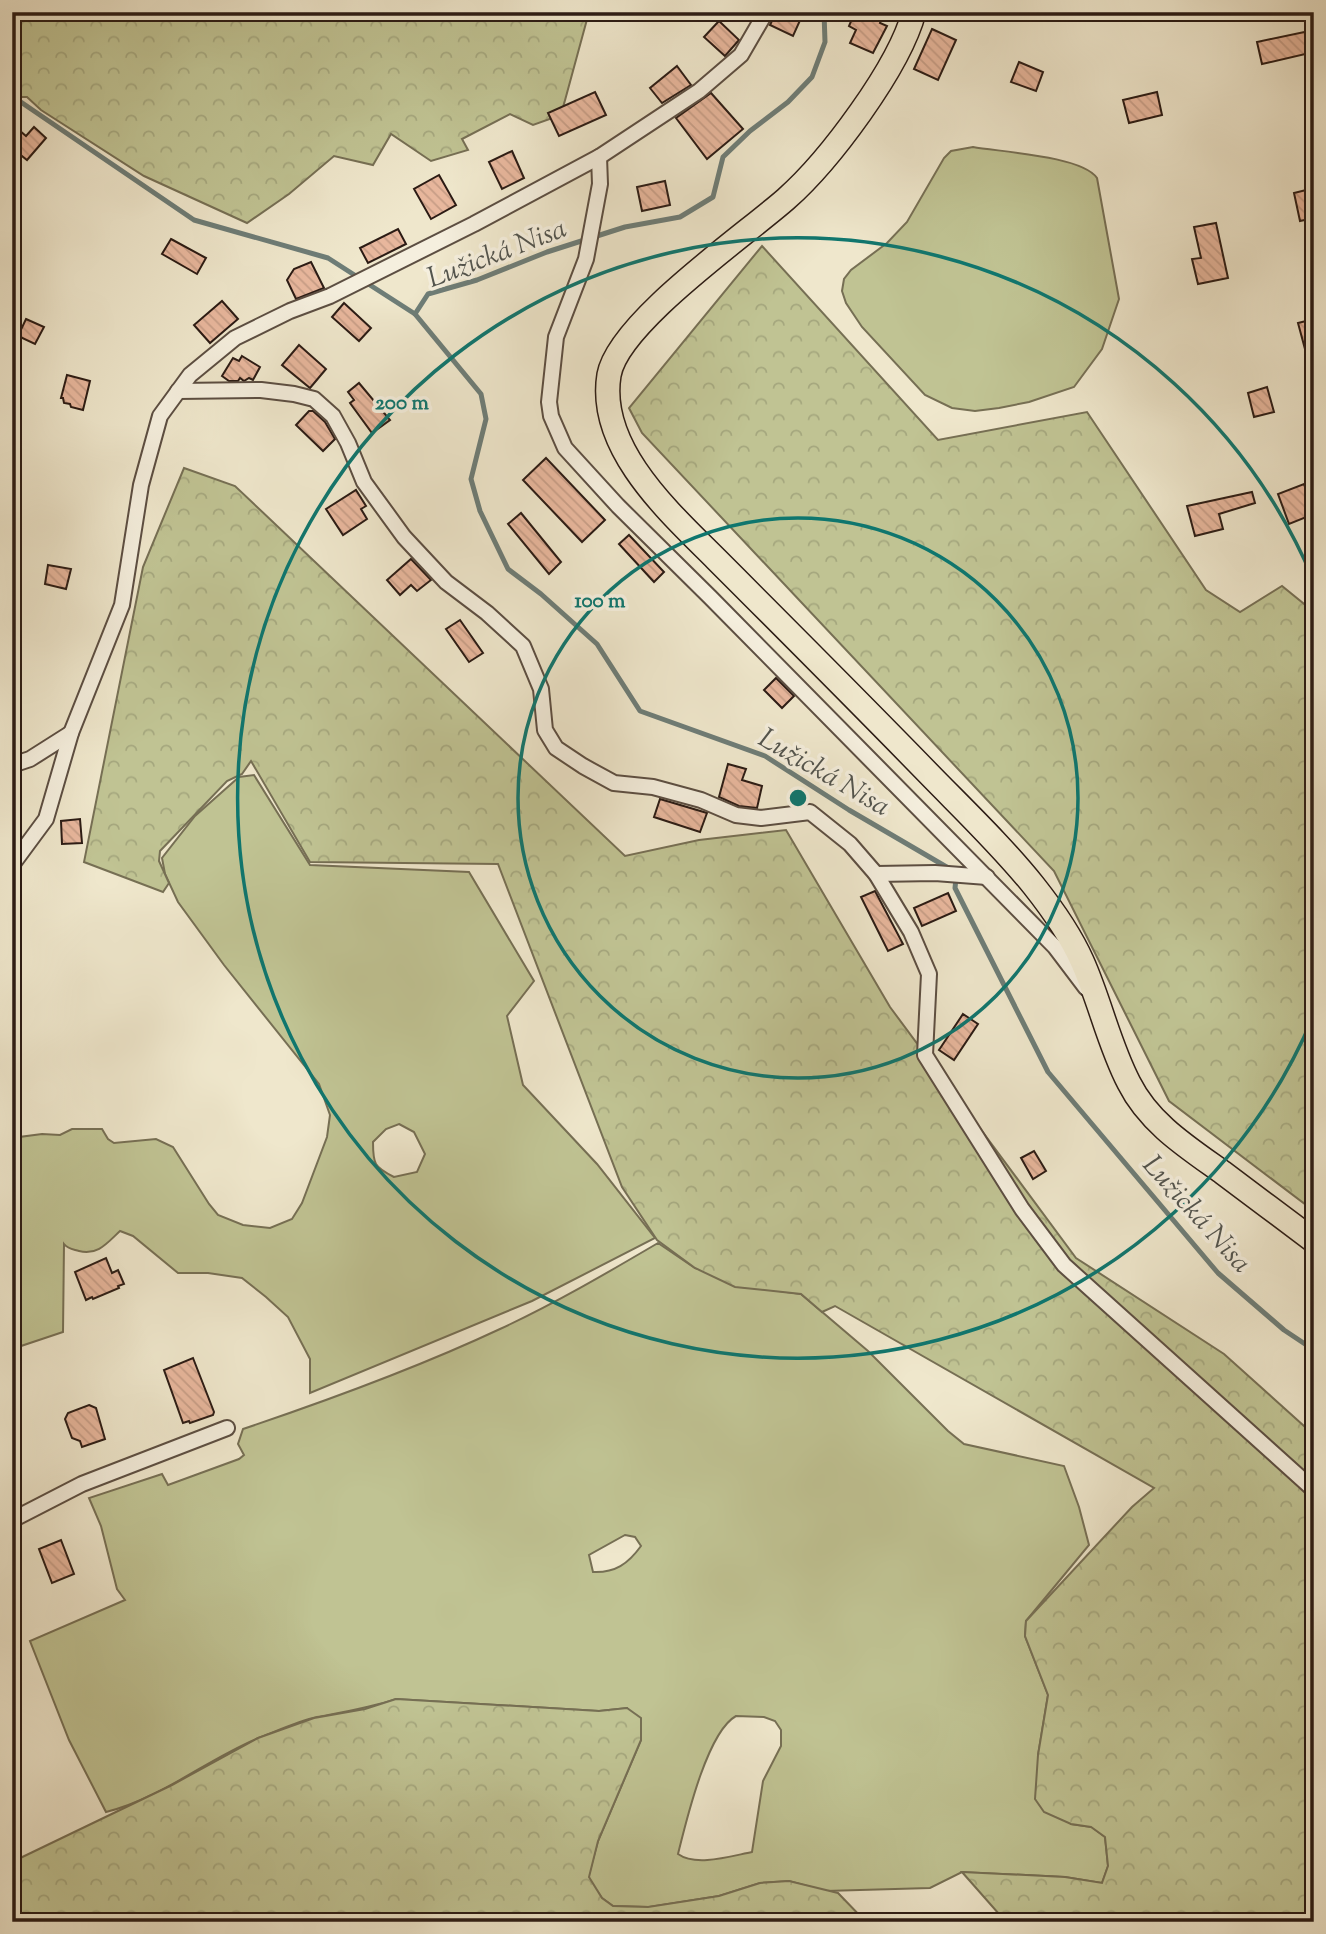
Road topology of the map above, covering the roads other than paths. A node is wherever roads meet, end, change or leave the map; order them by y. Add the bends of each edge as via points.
1 (766, 12) edge
2 (914, 12) edge
3 (599, 157) junction
4 (178, 391) junction
5 (71, 733) junction
6 (12, 765) edge
7 (12, 865) edge
8 (876, 874) junction
9 (987, 877) junction
10 (1098, 1002) junction
11 (1314, 1241) edge
12 (227, 1428) dead end
13 (1314, 1490) edge
14 (12, 1520) edge

1 - 3 street via 741,55 699,91
2 - 10 main road via 881,81 816,169 651,312 624,344 609,376 609,401 625,455 674,517 1032,884 1064,925
3 - 4 street via 330,296 235,338 190,375
3 - 9 street via 600,184 586,259 556,337 549,402 565,447
4 - 5 street via 160,416 141,485 122,605
4 - 8 street via 294,394 314,399 333,416 364,482 404,537 446,582 523,646 541,689 545,730 556,748 614,783 653,787 736,815 761,818 810,812 850,844
5 - 6 street
5 - 7 street via 46,819
8 - 9 street
8 - 13 street via 911,932 929,974 925,1055 1022,1209 1064,1265
9 - 10 street via 1055,947
10 - 11 main road via 1128,1082 1145,1110
12 - 14 street via 82,1484

